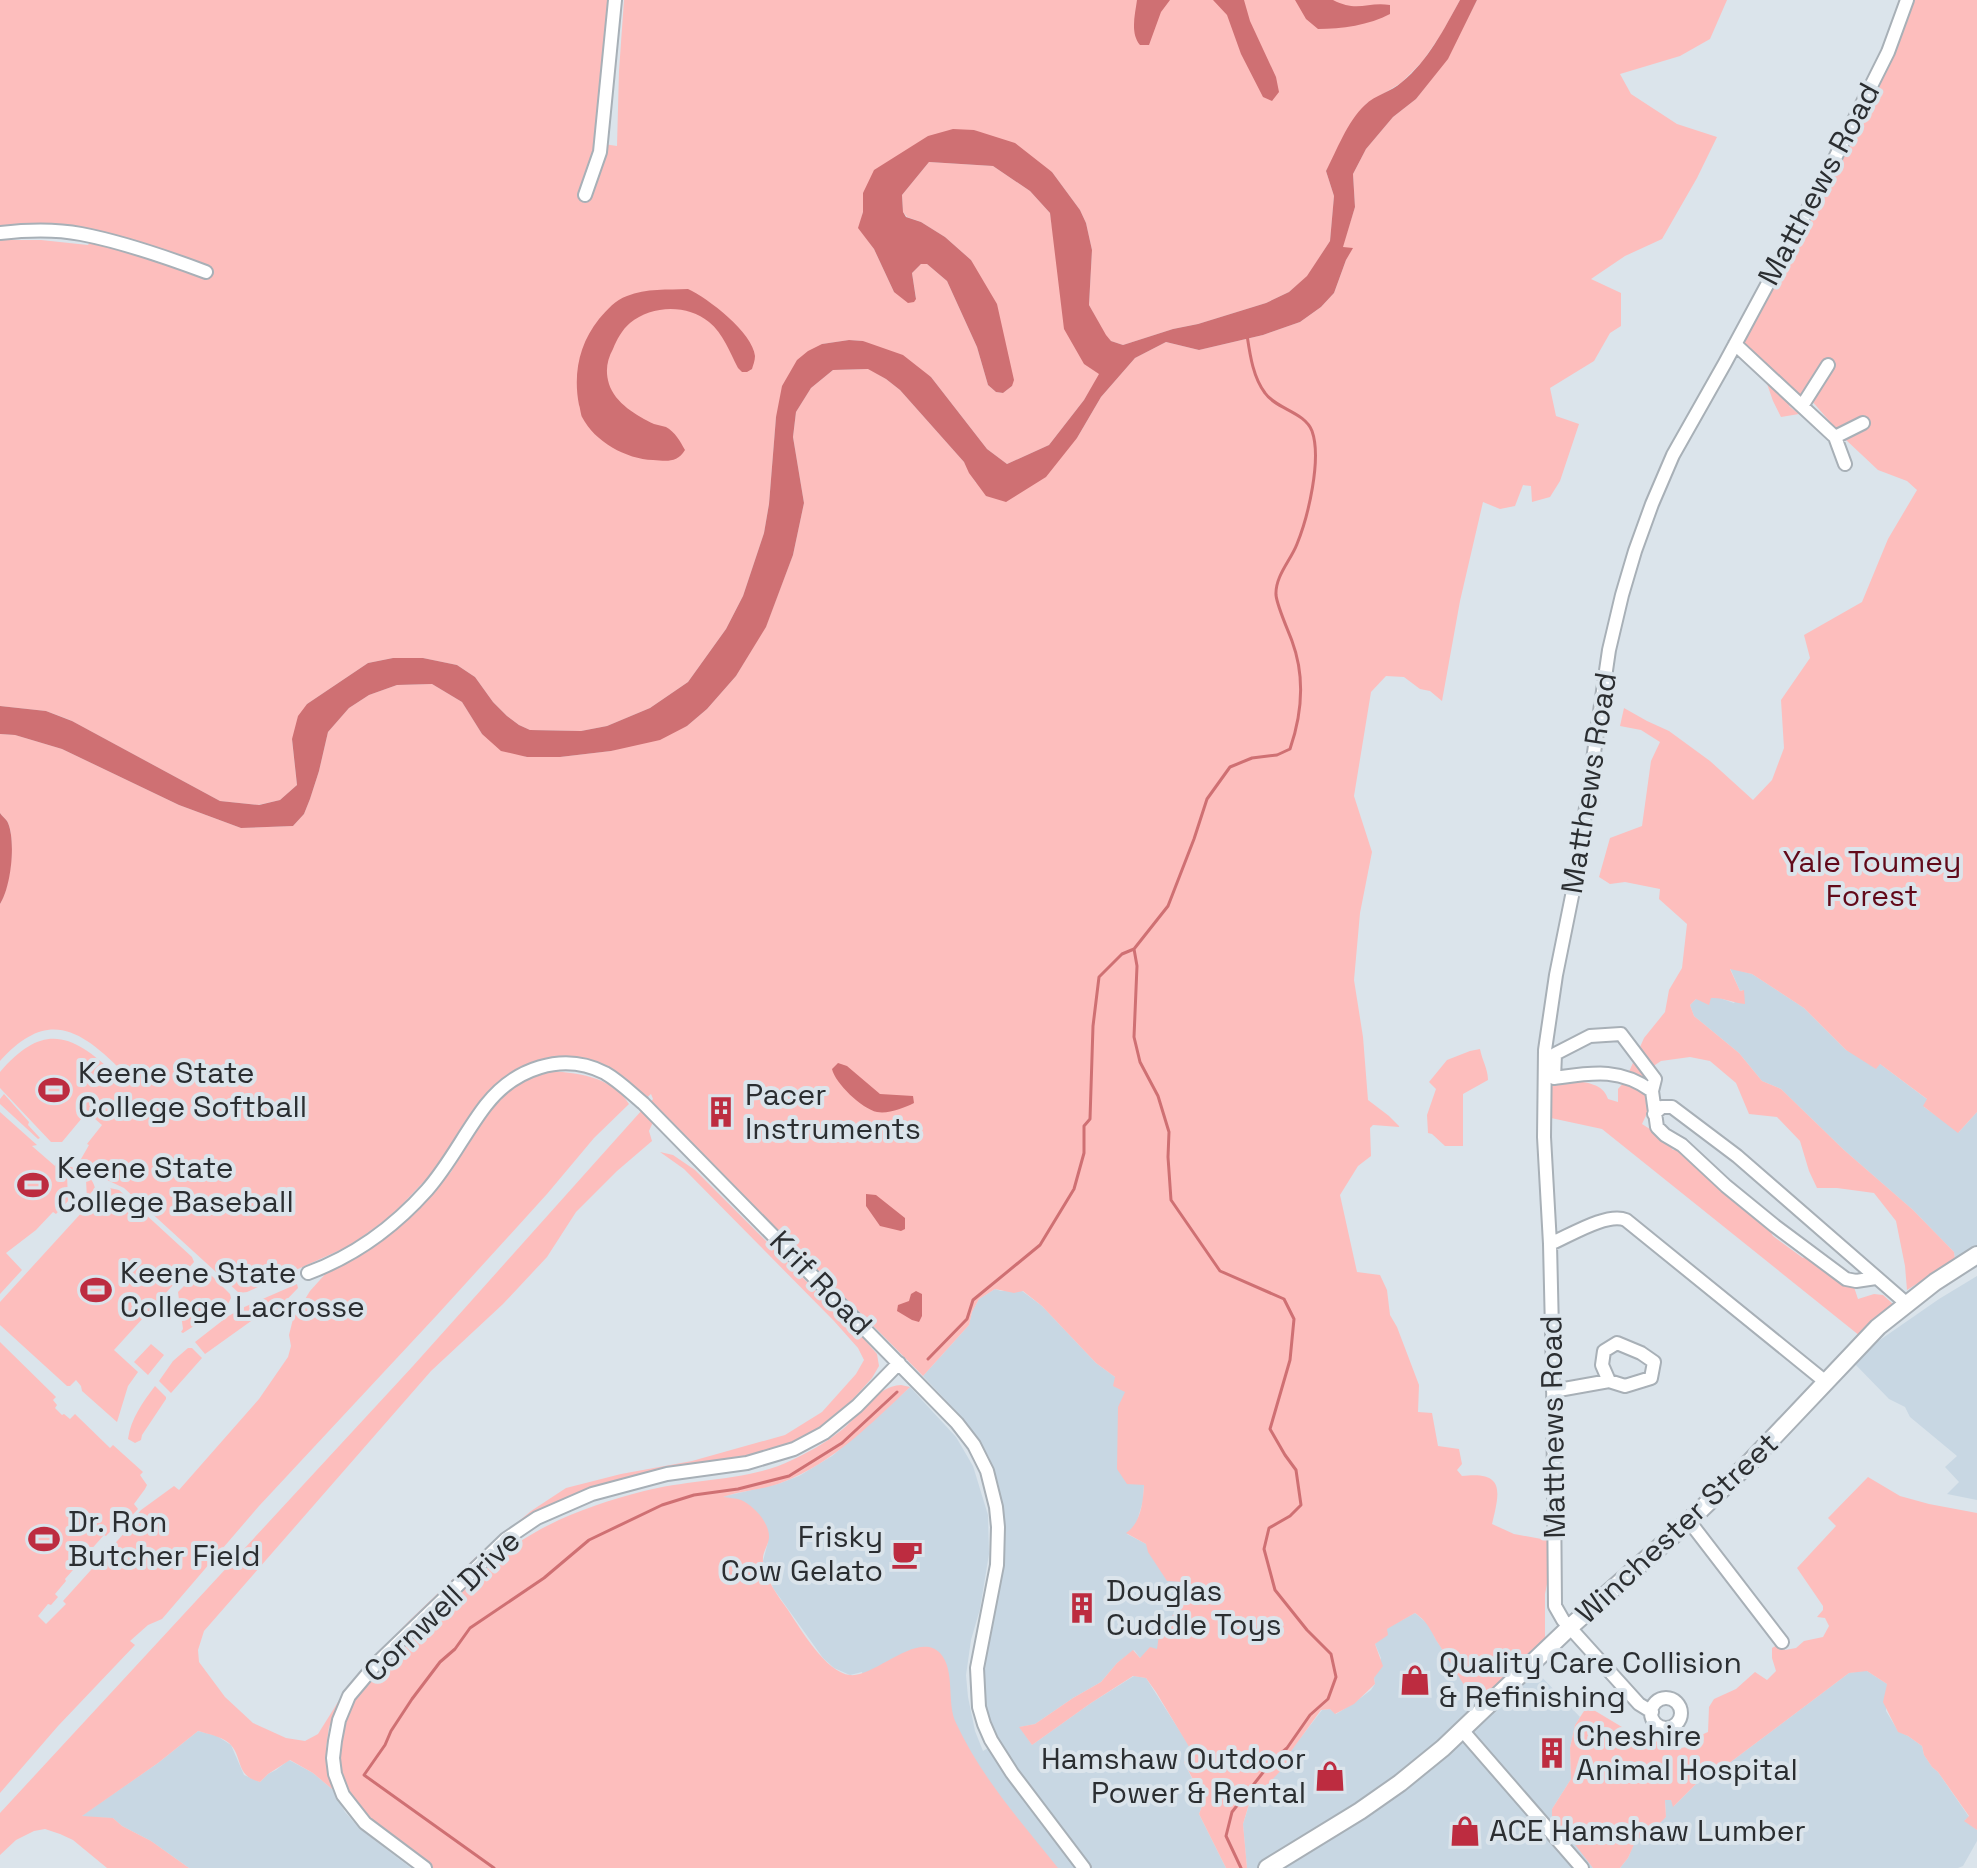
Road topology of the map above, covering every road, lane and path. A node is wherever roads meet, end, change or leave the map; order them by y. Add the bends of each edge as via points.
1 (615, 0) edge
2 (1907, 0) edge
3 (585, 195) dead end
4 (0, 233) edge
5 (206, 272) dead end
6 (1735, 344) junction
7 (1828, 365) dead end
8 (1802, 406) junction
9 (1863, 423) dead end
10 (1835, 437) junction
11 (1845, 464) dead end
12 (1652, 1091) junction
13 (1654, 1114) junction
14 (1550, 1244) junction
15 (1977, 1255) edge
16 (308, 1273) dead end
17 (1876, 1278) junction
18 (1906, 1303) junction
19 (899, 1363) junction
20 (1609, 1381) dead end
21 (1827, 1383) junction
22 (1553, 1391) junction
23 (1689, 1521) junction
24 (1570, 1627) junction
25 (1782, 1642) dead end
26 (1652, 1712) dead end
27 (1462, 1730) junction
28 (425, 1868) edge
29 (1084, 1868) edge
30 (1267, 1868) edge
31 (1582, 1868) edge

1 - 3 street via 600,152
2 - 6 street, Matthews Road via 1875,79
4 - 5 street via 79,234
6 - 8 street
6 - 14 street, Matthews Road via 1652,504 1609,650 1545,1050
7 - 8 street
8 - 10 street
9 - 10 street
10 - 11 street
12 - 12 street via 1655,1079 1621,1034 1590,1036 1555,1054 1554,1078 1605,1072 1638,1081
12 - 13 street
13 - 17 street via 1665,1135 1846,1279
13 - 17 street via 1672,1107 1688,1118
14 - 21 street via 1603,1220 1626,1220
14 - 22 street, Matthews Road
15 - 18 main road, Winchester Street
16 - 19 street, Krif Road via 380,1235 411,1207 503,1086 538,1067 576,1064 604,1073 643,1103
17 - 18 street
18 - 21 main road, Winchester Street
19 - 28 street, Cornwell Drive via 846,1415 794,1449 592,1494 537,1518 506,1539 376,1664 349,1696 339,1720 335,1774 343,1795 365,1823
19 - 29 street, Krif Road via 966,1434 987,1471 996,1507 997,1565 977,1668 979,1707 991,1740 1012,1773
20 - 22 street
21 - 23 main road, Winchester Street
22 - 24 street, Matthews Road via 1555,1606
23 - 24 main road, Winchester Street
23 - 25 street
24 - 26 street, Matthews Road
24 - 27 main road, Winchester Street
27 - 30 main road, Winchester Street via 1400,1783
27 - 31 street

